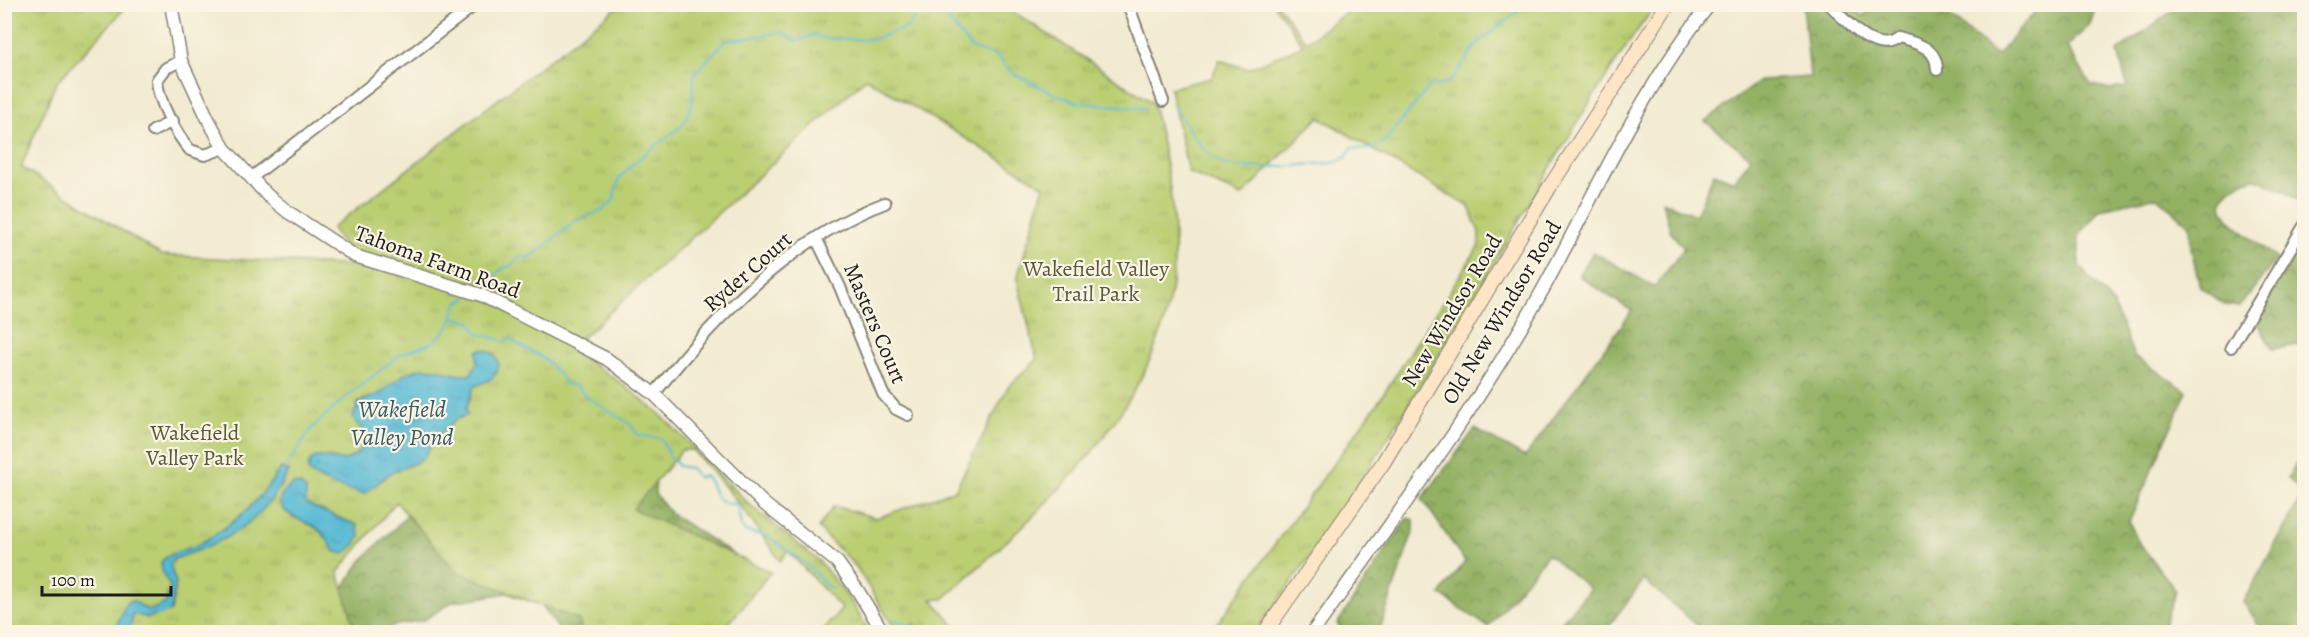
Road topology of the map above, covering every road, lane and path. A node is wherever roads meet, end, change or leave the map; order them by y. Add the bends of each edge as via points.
1 (171, 4) edge
2 (476, 4) edge
3 (1128, 4) edge
4 (1668, 4) edge
5 (1710, 4) edge
6 (1828, 4) edge
7 (181, 61) junction
8 (1937, 70) dead end
9 (1163, 101) dead end
10 (173, 121) junction
11 (153, 131) dead end
12 (224, 148) junction
13 (251, 178) junction
14 (885, 203) dead end
15 (2304, 226) edge
16 (816, 238) junction
17 (2231, 347) dead end
18 (654, 394) junction
19 (908, 415) dead end
20 (883, 633) edge
21 (1265, 633) edge
22 (1313, 633) edge

1 - 7 street, Tahoma Farm Road
2 - 13 street
3 - 9 street
4 - 21 main road, New Windsor Road via 1555,178 1383,463
5 - 22 street, Old New Windsor Road via 1644,100 1497,368
6 - 8 street via 1874,43 1898,39 1927,48 1935,56
7 - 10 street via 166,68 158,80 159,93
7 - 12 street, Tahoma Farm Road
10 - 11 street
10 - 12 street via 186,146 195,153 205,155
12 - 13 street, Tahoma Farm Road
13 - 18 street, Tahoma Farm Road via 288,212 355,256 481,295 607,359
14 - 16 street, Ryder Court
15 - 17 street
16 - 18 street, Ryder Court via 718,320
16 - 19 street, Masters Court via 883,394 896,410
18 - 20 street, Tahoma Farm Road via 763,503 837,562

